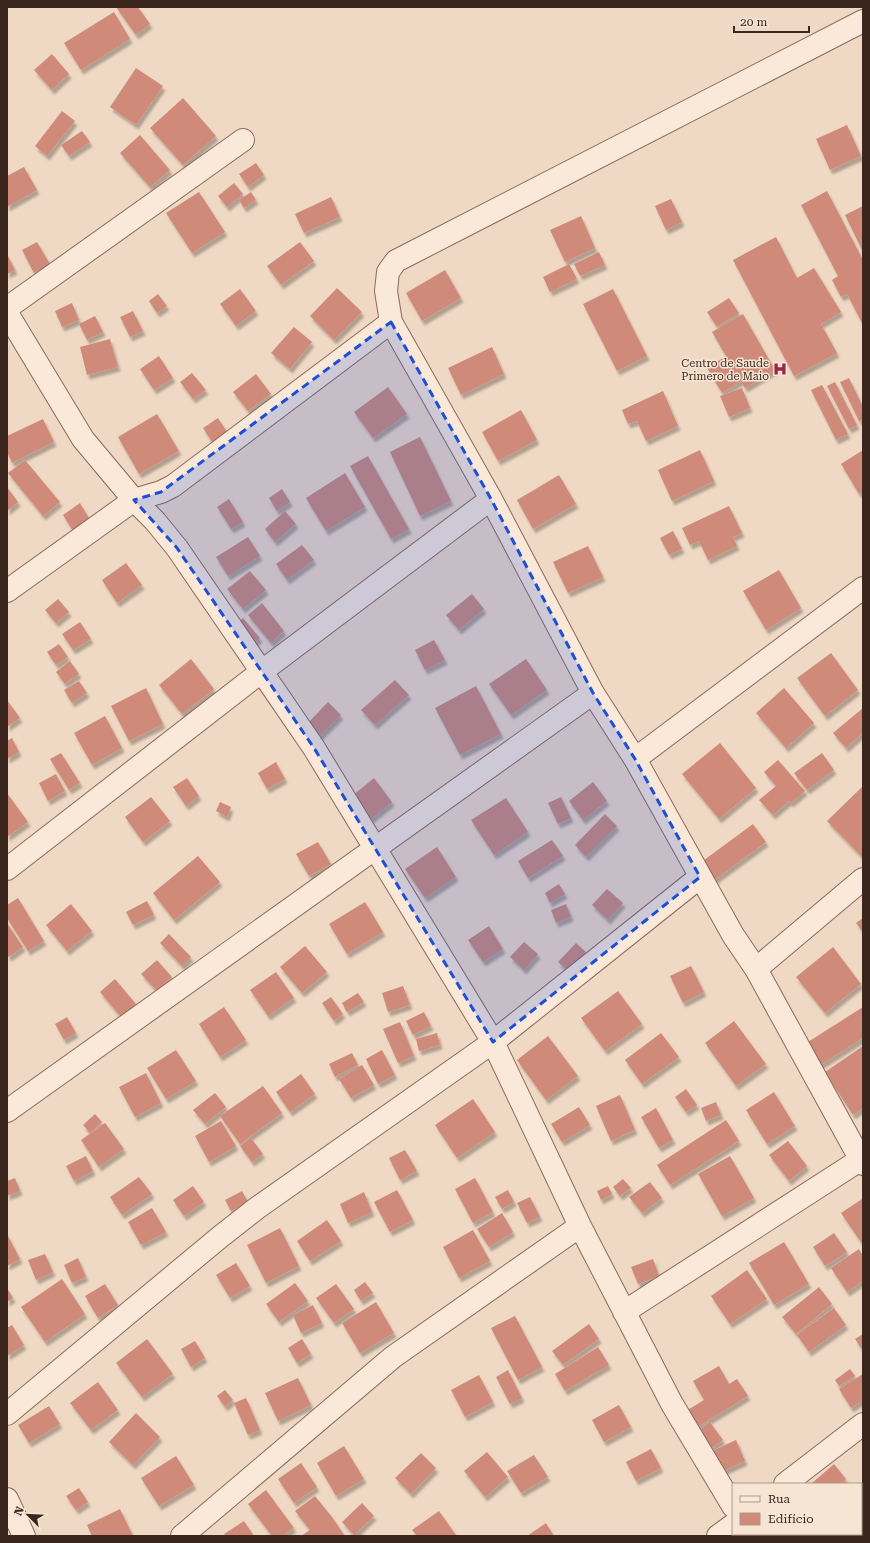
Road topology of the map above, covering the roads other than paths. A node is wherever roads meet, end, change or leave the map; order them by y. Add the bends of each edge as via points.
1 (863, 21) edge
2 (243, 140) dead end
3 (7, 308) edge
4 (7, 313) edge
5 (391, 322) junction
6 (490, 499) junction
7 (134, 500) junction
8 (863, 588) edge
9 (7, 591) edge
10 (261, 672) junction
11 (593, 693) junction
12 (635, 759) junction
13 (375, 849) junction
14 (7, 869) edge
15 (700, 877) junction
16 (863, 879) edge
17 (756, 969) junction
18 (493, 1042) junction
19 (7, 1111) edge
20 (862, 1161) edge
21 (580, 1226) junction
22 (624, 1312) junction
23 (7, 1414) edge
24 (863, 1424) edge
25 (786, 1483) edge
26 (7, 1499) edge
27 (732, 1504) edge
28 (732, 1525) edge
29 (24, 1536) edge
30 (182, 1536) edge
31 (718, 1536) edge

1 - 5 street via 396,261 388,272 386,291
2 - 3 street
4 - 7 street via 83,440
5 - 6 street
5 - 7 street via 173,486
6 - 10 street
6 - 11 street
7 - 9 street
7 - 10 street via 177,548
8 - 12 street
10 - 13 street via 314,748
10 - 14 street
11 - 12 street
11 - 13 street
12 - 15 street
13 - 18 street
13 - 19 street
15 - 17 street
15 - 18 street
16 - 17 street
17 - 20 street
18 - 21 street
18 - 23 street via 257,1208
20 - 22 street
21 - 22 street
21 - 30 street via 393,1357
22 - 27 street via 672,1404
24 - 25 street
26 - 29 street
28 - 31 street

